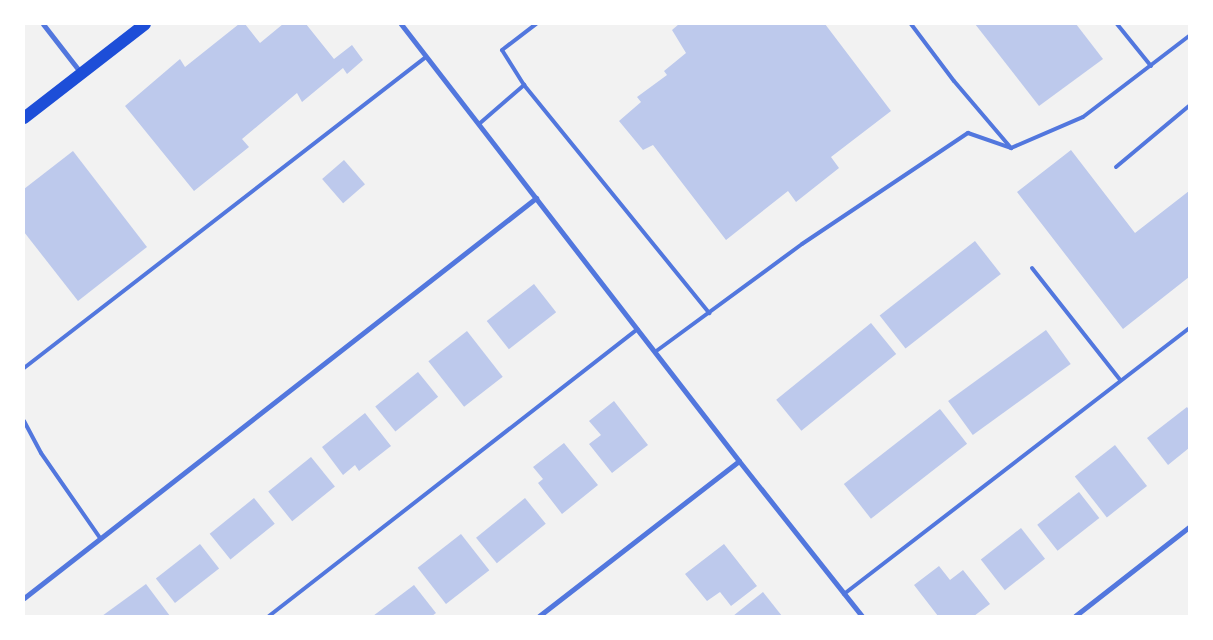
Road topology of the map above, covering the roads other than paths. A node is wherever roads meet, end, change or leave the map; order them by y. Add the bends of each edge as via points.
1 (43, 24) edge
2 (145, 24) edge
3 (401, 24) edge
4 (536, 24) edge
5 (910, 24) edge
6 (1117, 24) edge
7 (1189, 36) edge
8 (426, 57) junction
9 (1151, 66) junction
10 (81, 74) junction
11 (524, 85) junction
12 (1189, 106) edge
13 (24, 118) edge
14 (479, 124) junction
15 (1011, 148) junction
16 (1116, 167) dead end
17 (536, 198) junction
18 (1032, 268) dead end
19 (709, 313) junction
20 (1189, 328) edge
21 (638, 329) junction
22 (655, 352) junction
23 (24, 368) edge
24 (1120, 380) junction
25 (24, 420) edge
26 (739, 462) junction
27 (1189, 527) edge
28 (100, 538) junction
29 (844, 594) junction
30 (24, 598) edge
31 (269, 616) edge
32 (539, 616) edge
33 (862, 616) edge
34 (1075, 616) edge

1 - 10 street
2 - 10 main road
3 - 8 street
4 - 11 lane via 502,50
5 - 15 lane
6 - 9 lane
7 - 9 lane
8 - 14 street
8 - 23 lane
9 - 15 lane via 1083,117
10 - 13 main road
11 - 14 lane
11 - 19 lane
12 - 16 lane
14 - 17 street
15 - 19 lane via 968,133 802,244
17 - 21 street
17 - 28 street
18 - 24 lane
19 - 22 lane
20 - 24 lane
21 - 22 street
21 - 31 lane
22 - 26 street
24 - 29 lane
25 - 28 lane via 40,453
26 - 29 street
26 - 32 street
27 - 34 street
28 - 30 street
29 - 33 street

